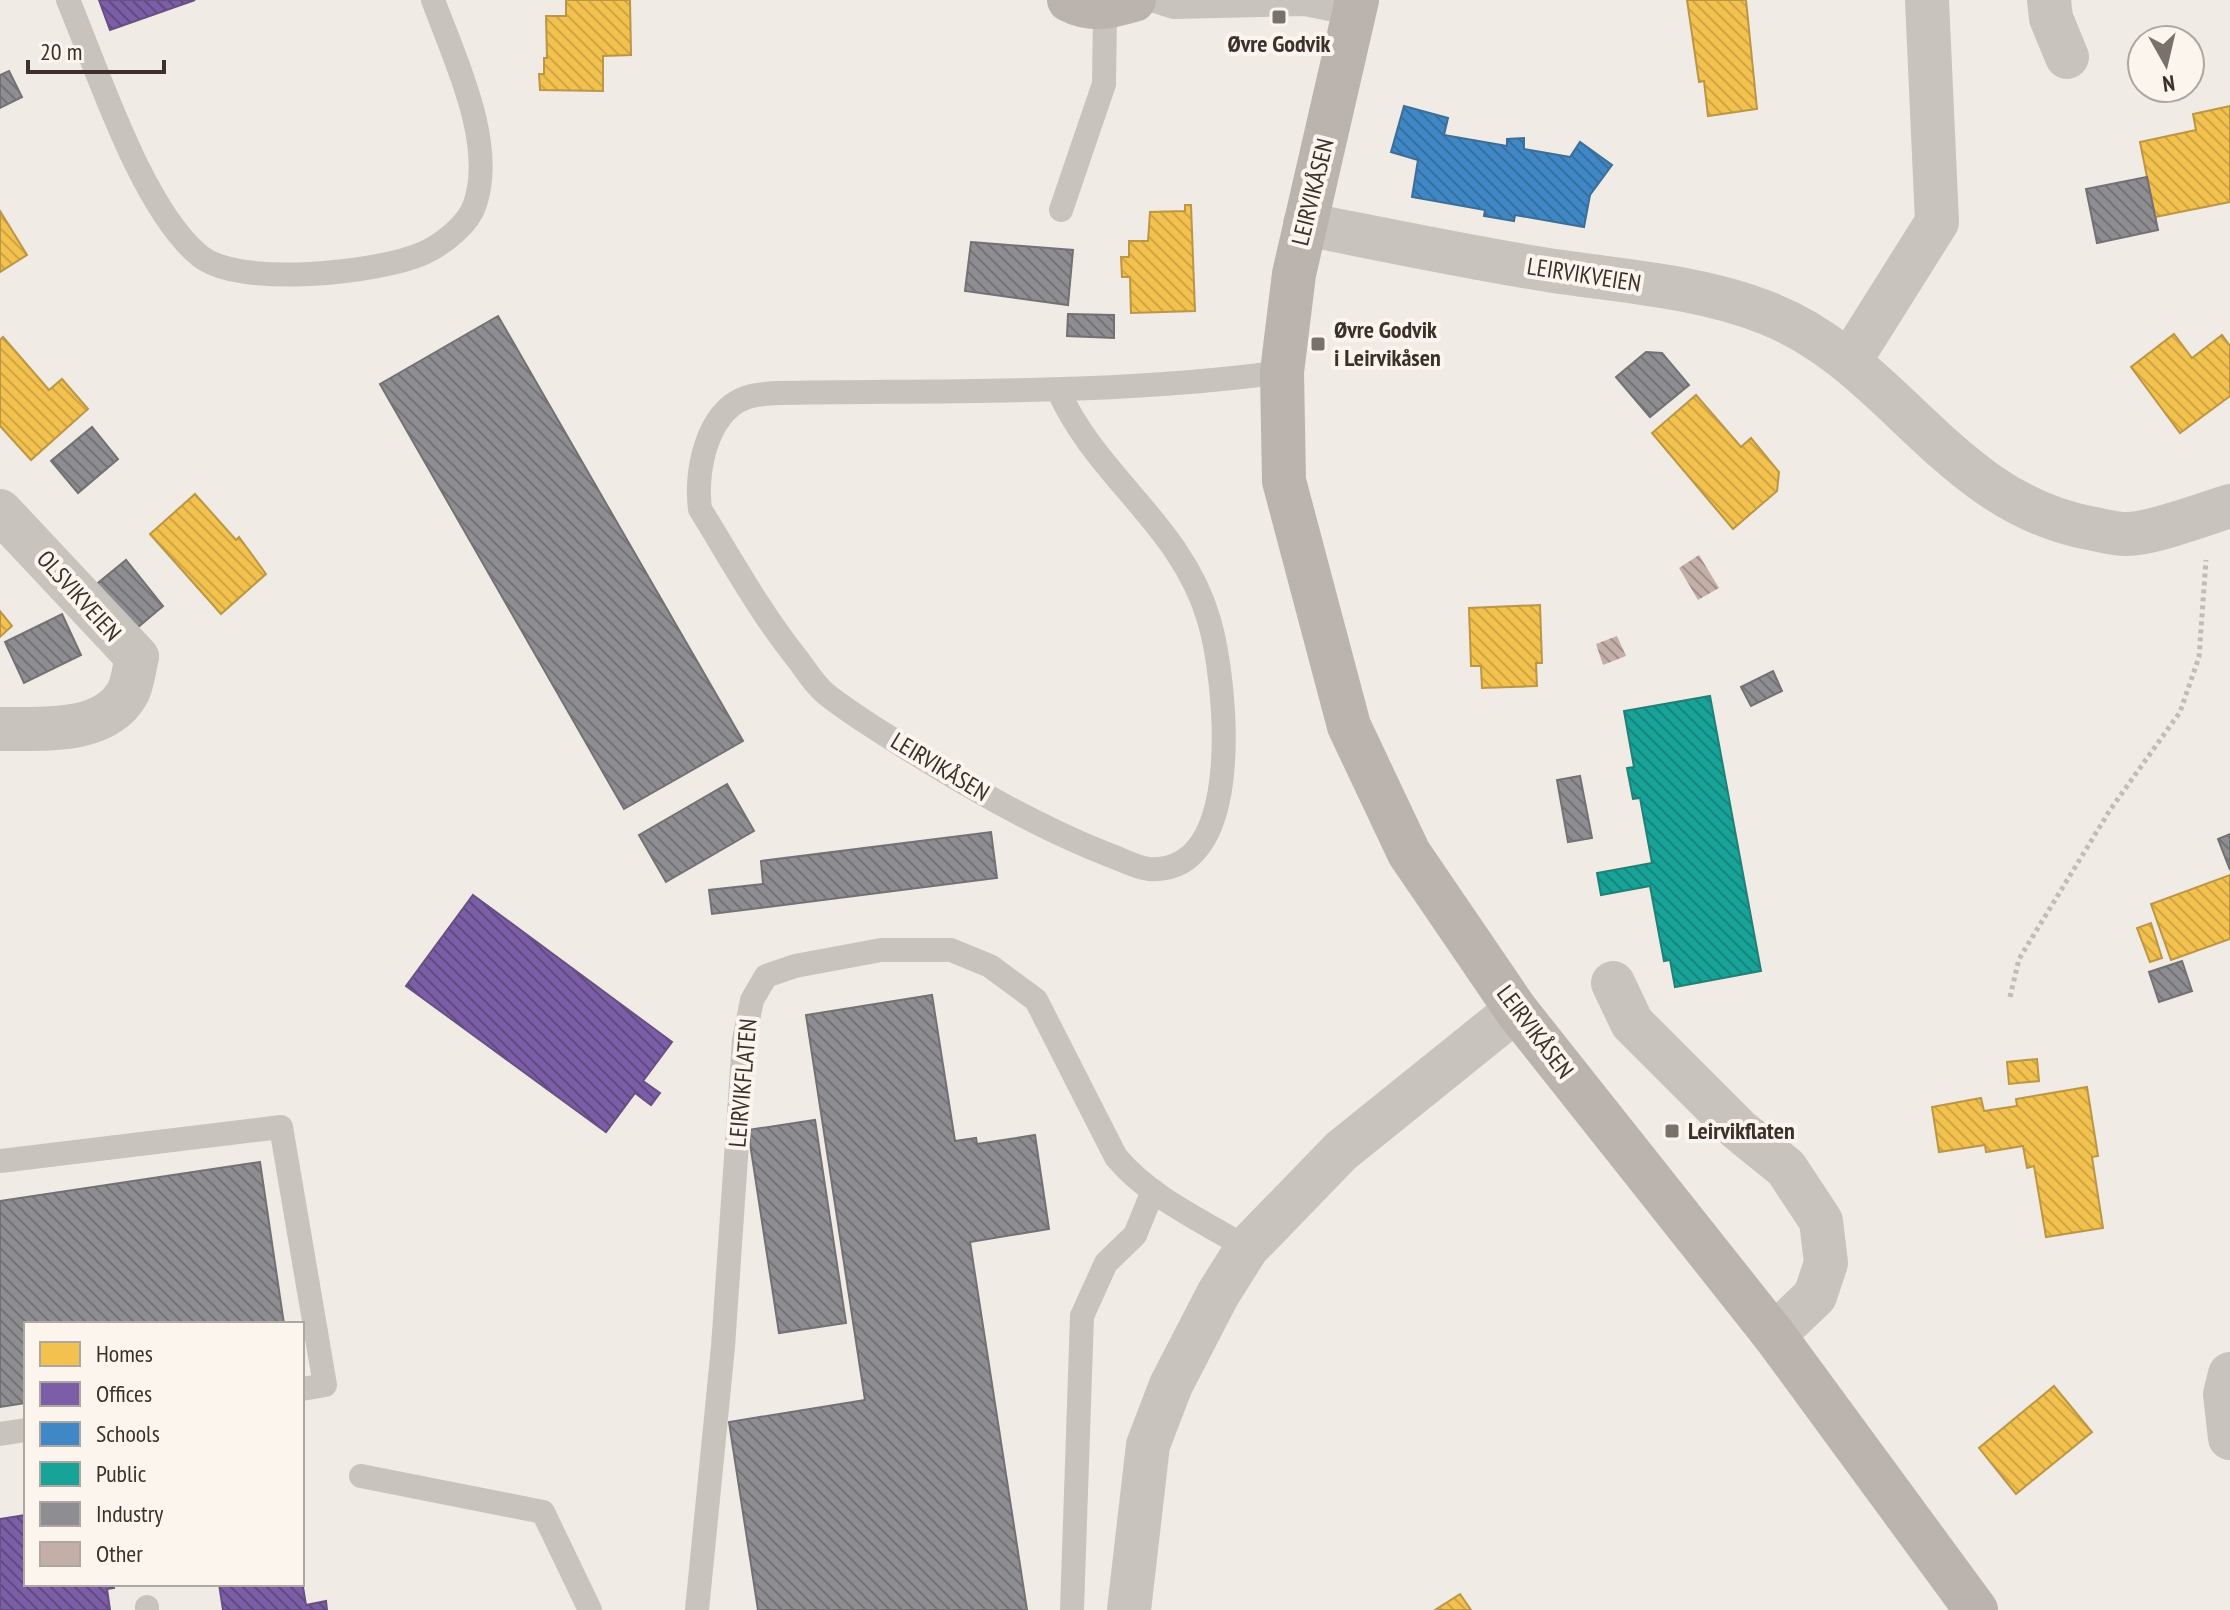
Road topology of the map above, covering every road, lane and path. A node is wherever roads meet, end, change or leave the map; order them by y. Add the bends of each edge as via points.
1 (68, 0) edge
2 (433, 0) edge
3 (1152, 0) edge
4 (1927, 0) edge
5 (2049, 0) edge
6 (1103, 3) edge
7 (1356, 7) edge
8 (2067, 57) dead end
9 (1061, 210) dead end
10 (1305, 224) junction
11 (1849, 362) junction
12 (1282, 372) junction
13 (1058, 390) junction
14 (2222, 509) edge
15 (0, 511) edge
16 (0, 729) edge
17 (1613, 983) dead end
18 (2010, 997) dead end
19 (1516, 1010) junction
20 (0, 1161) edge
21 (1153, 1191) junction
22 (1247, 1248) junction
23 (1774, 1335) junction
24 (2230, 1374) edge
25 (304, 1389) edge
26 (24, 1430) edge
27 (0, 1434) edge
28 (2230, 1438) edge
29 (361, 1476) dead end
30 (590, 1610) edge
31 (697, 1610) edge
32 (1072, 1610) edge
33 (1129, 1610) edge
34 (1976, 1610) edge

1 - 2 lane via 155,204 200,256 268,276 360,269 424,253 466,222 476,203 480,155 470,101
3 - 7 lane, LEIRVIKÅSEN via 1174,7
4 - 11 street via 1937,222
5 - 8 street
6 - 9 lane via 1104,84
7 - 10 main road, LEIRVIKÅSEN
10 - 11 street, LEIRVIKVEIEN via 1432,252 1695,292 1766,312 1809,332
10 - 12 main road, LEIRVIKÅSEN
11 - 14 street, LEIRVIKVEIEN via 1946,453 2001,496 2063,523 2126,534
12 - 13 lane, LEIRVIKÅSEN via 1210,382
12 - 19 main road, LEIRVIKÅSEN via 1284,481 1349,726 1409,853
13 - 13 lane, LEIRVIKÅSEN via 745,397 727,410 699,461 700,509 779,636 824,692 948,774 1074,841 1147,869 1173,867 1210,834 1223,761 1223,684 1209,620 1188,566 1104,464
14 - 18 path via 2208,570 2199,657 2180,712 2110,810 2019,959
15 - 16 street, OLSVIKVEIEN via 137,657 128,693 103,719
17 - 23 street via 1632,1023 1739,1130 1786,1168 1821,1221 1826,1263 1815,1296
19 - 22 street via 1341,1151
19 - 23 main road, LEIRVIKÅSEN
20 - 25 lane via 281,1127 325,1385
21 - 22 lane, LEIRVIKFLATEN
21 - 31 lane, LEIRVIKFLATEN via 1116,1157 1036,1000 990,966 951,950 881,950 766,976 752,1000 744,1040 723,1347
21 - 32 lane via 1135,1235 1106,1263 1082,1316
22 - 33 street via 1171,1385 1148,1445
23 - 34 main road, LEIRVIKÅSEN
24 - 28 street via 2225,1394
26 - 27 lane
29 - 30 lane via 543,1512

